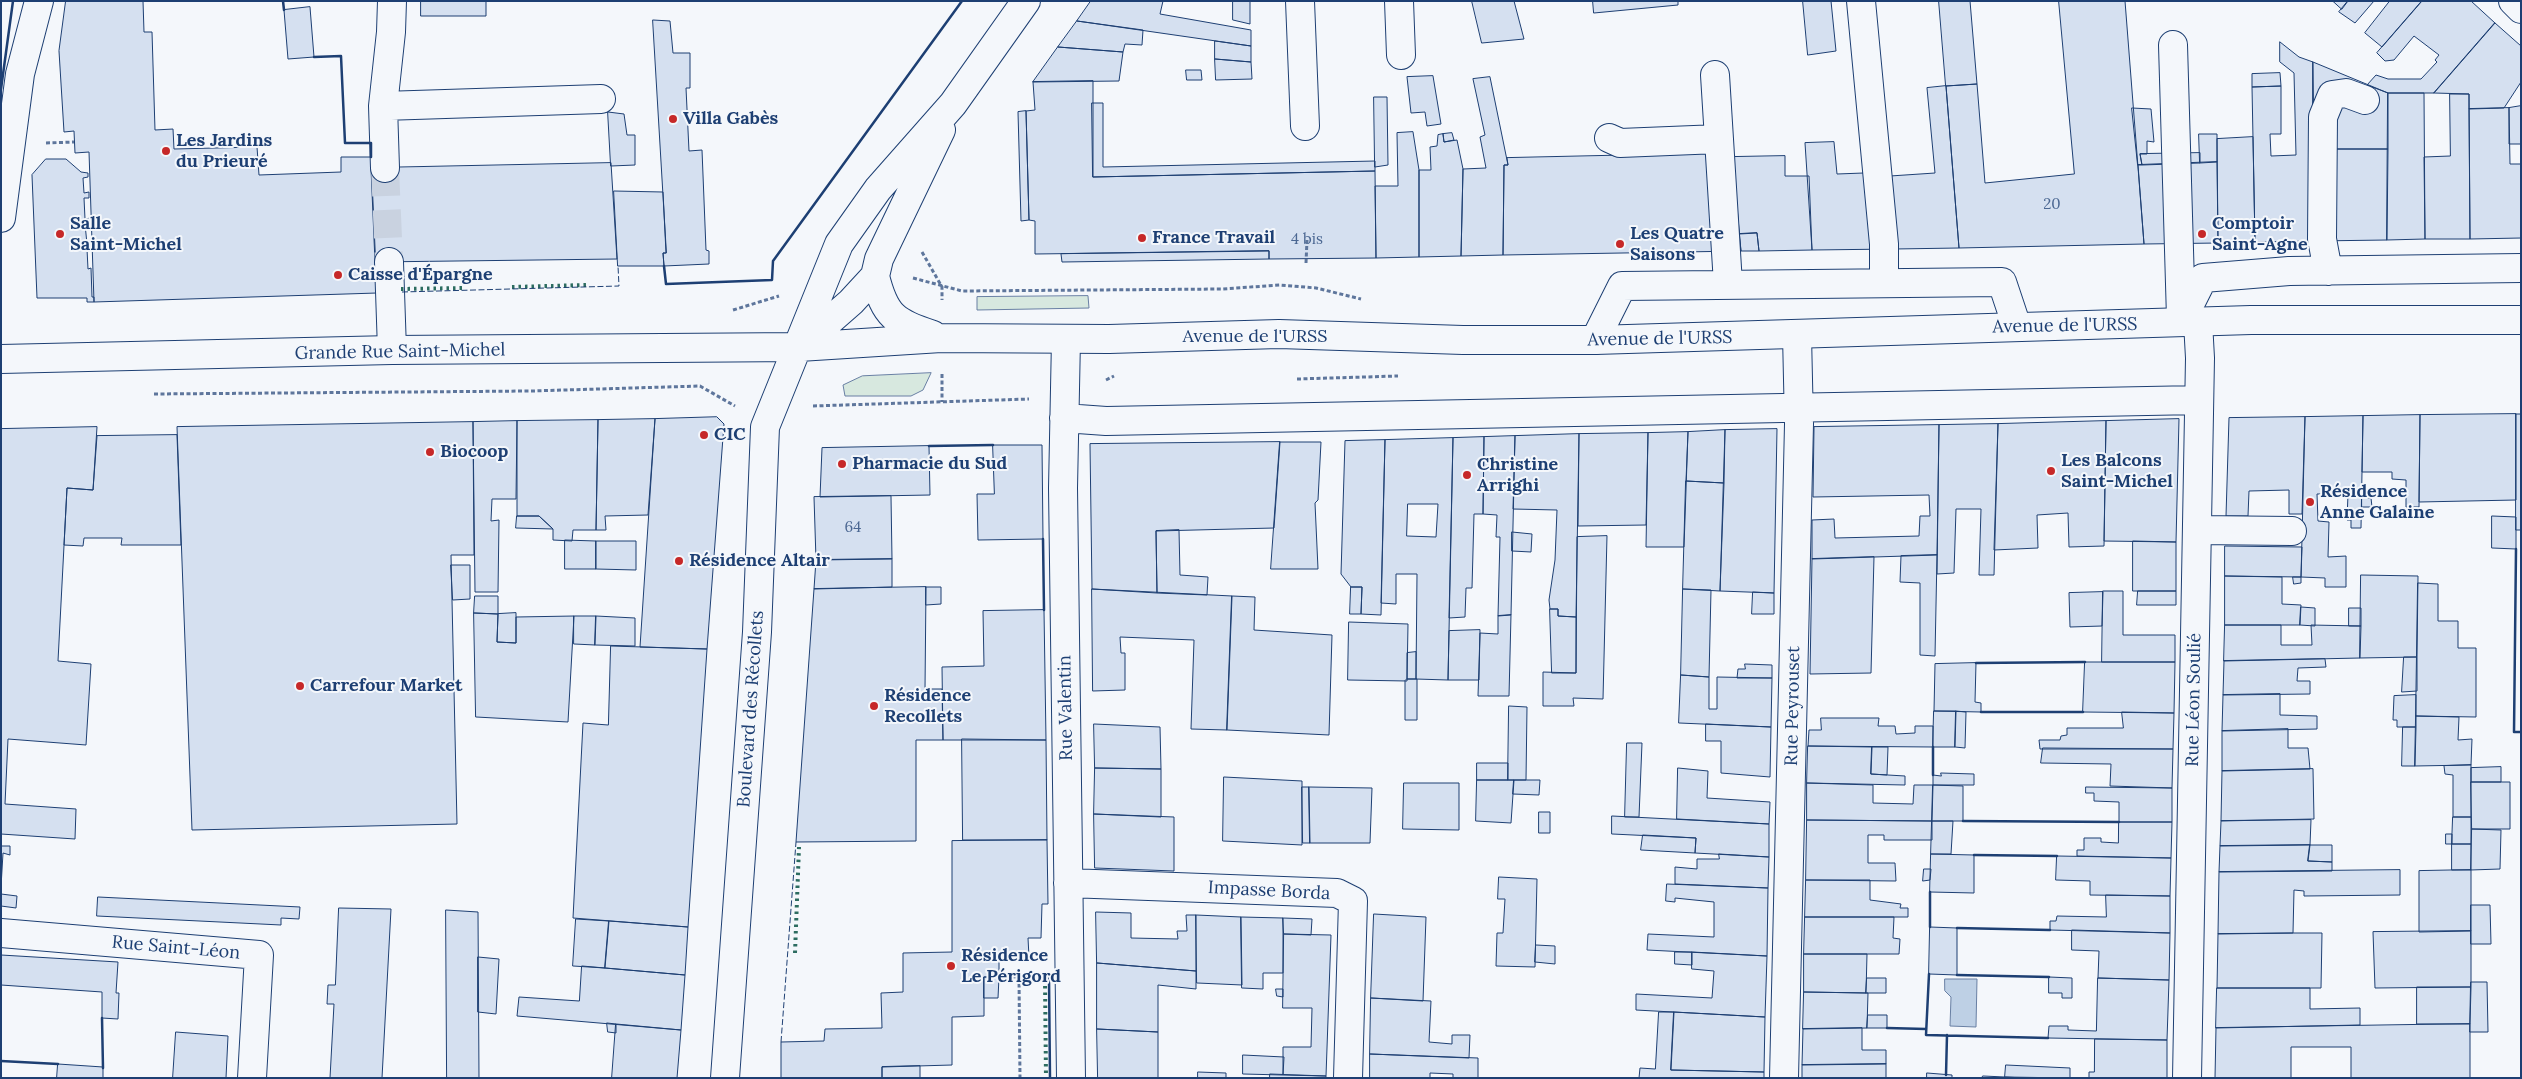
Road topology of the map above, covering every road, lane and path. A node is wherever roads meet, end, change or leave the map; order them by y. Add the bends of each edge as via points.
1 (39, 1) edge
2 (392, 1) edge
3 (1026, 1) edge
4 (1300, 1) edge
5 (1398, 1) edge
6 (1861, 1) edge
7 (2513, 1) edge
8 (2521, 9) edge
9 (2173, 45) dead end
10 (1401, 55) dead end
11 (1715, 75) dead end
12 (602, 99) dead end
13 (2365, 100) dead end
14 (953, 104) junction
15 (383, 106) junction
16 (1305, 126) dead end
17 (1609, 138) dead end
18 (1719, 139) junction
19 (74, 142) dead end
20 (48, 143) dead end
21 (385, 168) tunnel mouth
22 (1, 218) edge
23 (1307, 240) dead end
24 (389, 262) tunnel mouth
25 (1306, 264) dead end
26 (2521, 268) edge
27 (2328, 271) junction
28 (875, 276) junction
29 (1884, 283) junction
30 (1728, 284) junction
31 (2521, 320) edge
32 (2189, 322) junction
33 (2017, 326) junction
34 (1798, 335) junction
35 (941, 338) junction
36 (1066, 339) junction
37 (1596, 340) junction
38 (799, 347) junction
39 (392, 350) junction
40 (2, 357) edge
41 (144, 394) dead end
42 (1035, 399) dead end
43 (2199, 400) junction
44 (817, 406) dead end
45 (1799, 407) junction
46 (738, 408) dead end
47 (1064, 418) junction
48 (2197, 530) junction
49 (2292, 531) dead end
50 (1068, 883) junction
51 (1, 932) edge
52 (1020, 977) dead end
53 (252, 1078) edge
54 (725, 1078) edge
55 (1020, 1078) edge
56 (1071, 1078) edge
57 (1348, 1078) edge
58 (1784, 1078) edge
59 (2187, 1078) edge

1 - 22 main road via 20,74
2 - 15 main road via 392,32
3 - 14 main road
4 - 16 main road
5 - 10 main road
6 - 29 main road via 1884,244
7 - 8 main road
9 - 32 main road, Rue Léon Soulié
11 - 18 main road
12 - 15 main road
13 - 27 main road via 2346,93 2332,95 2323,118 2322,239
14 - 28 main road via 879,259
14 - 38 main road, Boulevard des Récollets via 878,189 839,244
15 - 21 main road
17 - 18 main road via 1620,143
18 - 30 main road
19 - 20 path
23 - 25 path
24 - 39 main road
26 - 27 main road
27 - 32 main road via 2203,278
28 - 35 main road via 881,302 902,325
28 - 38 main road via 851,302
29 - 30 main road
29 - 33 main road via 2002,282
30 - 37 main road via 1622,286
31 - 32 main road, Avenue de l'URSS
32 - 33 main road, Avenue de l'URSS
32 - 43 main road, Rue Léon Soulié
33 - 34 main road, Avenue de l'URSS
34 - 37 main road, Avenue de l'URSS
34 - 45 main road, Rue Peyrouset
35 - 36 main road, Avenue de l'URSS
35 - 38 main road, Avenue de l'URSS
36 - 37 main road, Avenue de l'URSS via 1279,334 1463,340
36 - 47 main road, Rue Valentin
38 - 39 main road, Grande Rue Saint-Michel
38 - 54 main road, Boulevard des Récollets via 765,426 757,632
39 - 40 main road, Grande Rue Saint-Michel
41 - 46 path via 531,391 700,386
42 - 44 path
43 - 45 main road
43 - 48 main road, Rue Léon Soulié
45 - 47 main road via 1106,421
45 - 58 main road, Rue Peyrouset
47 - 50 main road, Rue Valentin
48 - 49 main road
48 - 59 main road, Rue Léon Soulié
50 - 56 main road, Rue Valentin
50 - 57 main road, Impasse Borda via 1337,893 1353,901
51 - 53 main road, Rue Saint-Léon via 258,955
52 - 55 path

